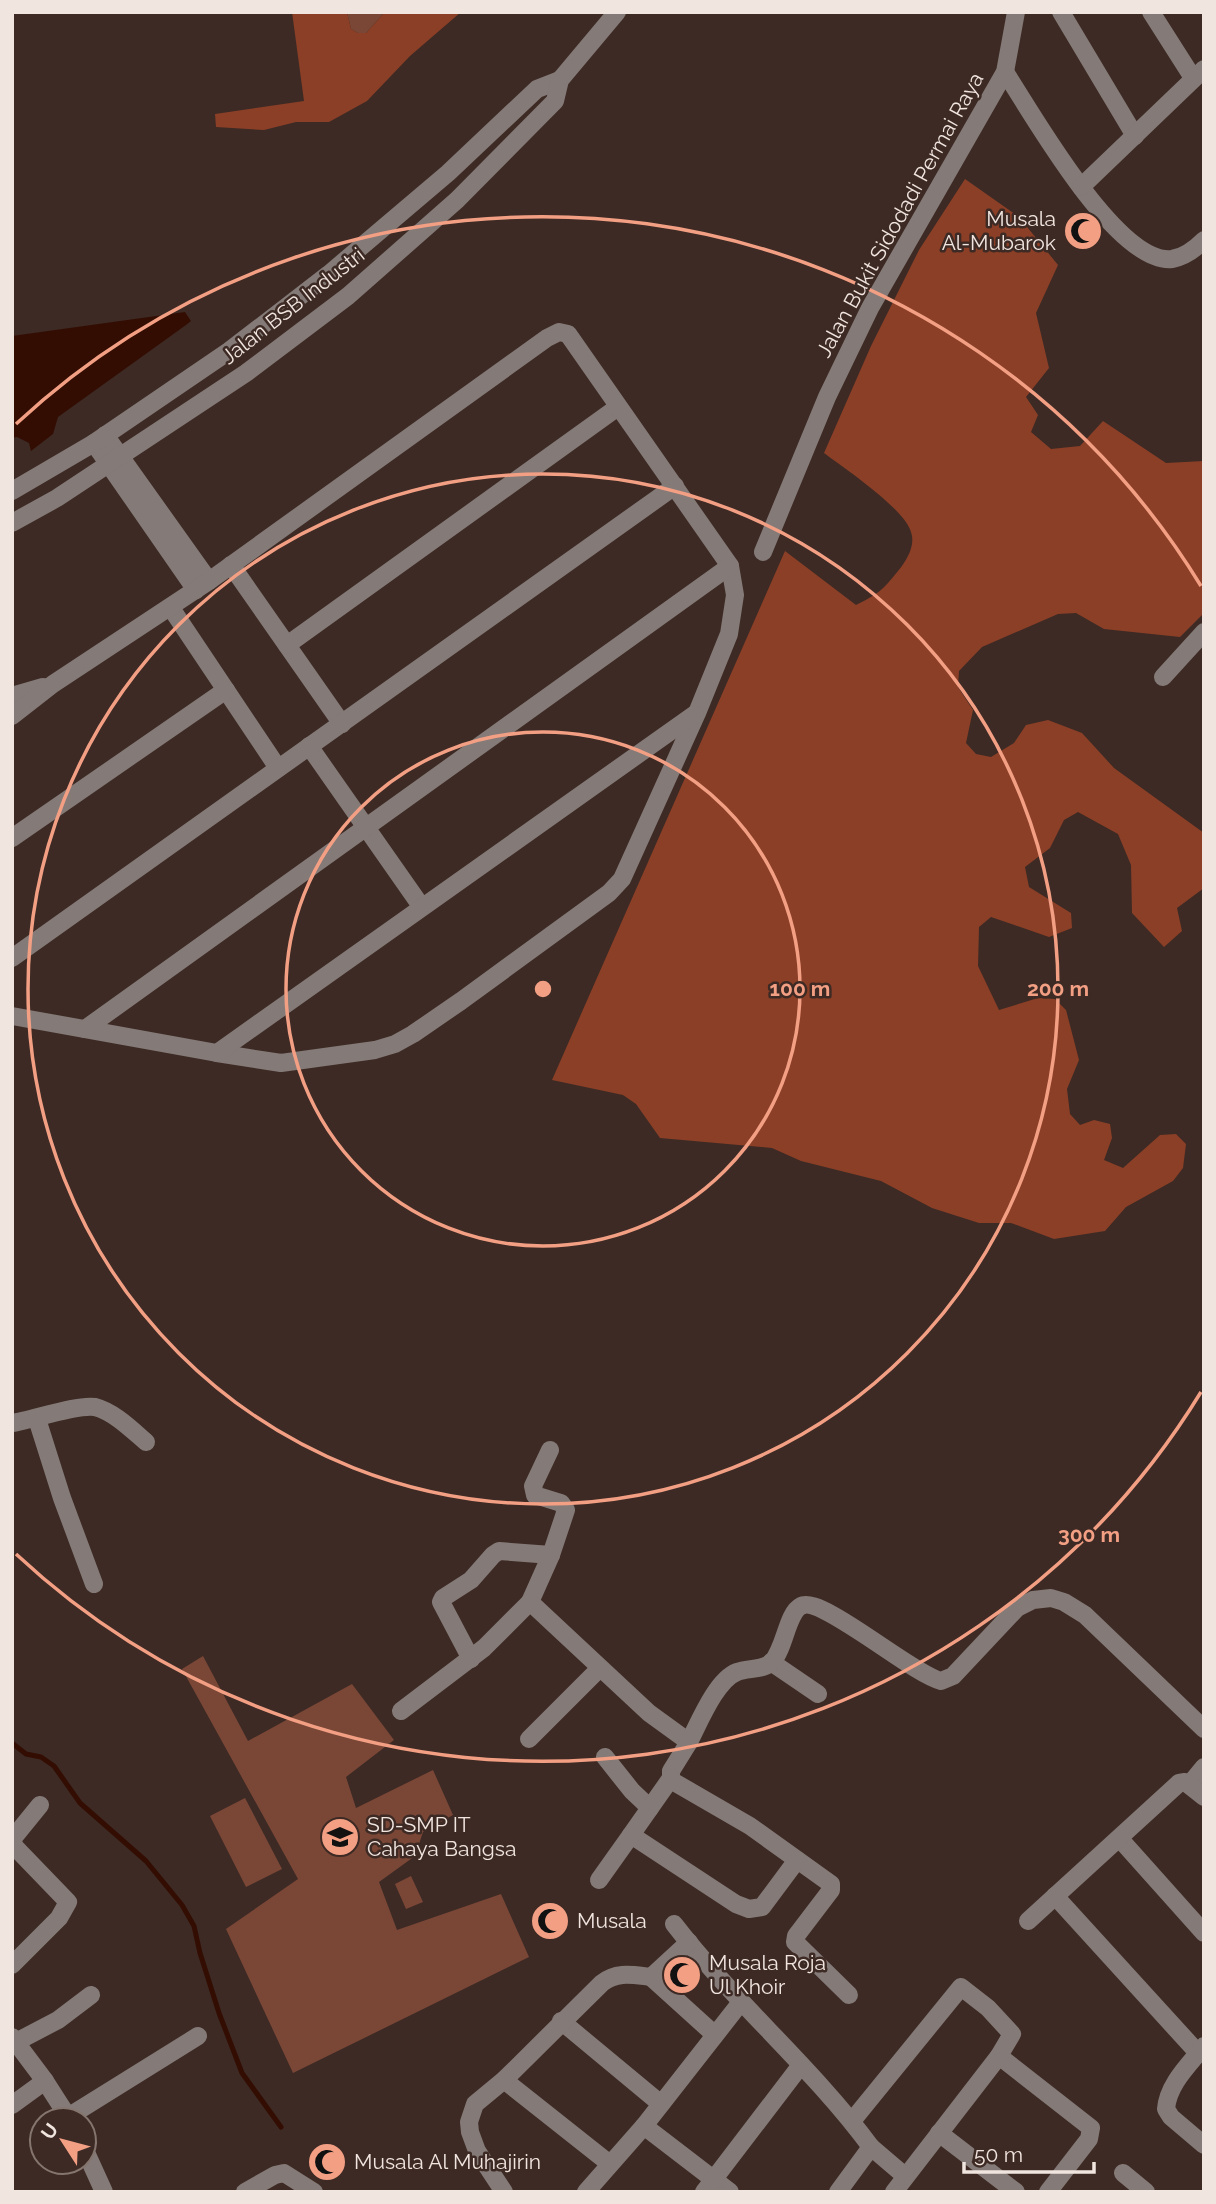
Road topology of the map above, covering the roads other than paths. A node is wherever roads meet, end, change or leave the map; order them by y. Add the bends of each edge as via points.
1 (617, 12) edge
2 (1016, 12) edge
3 (1061, 12) edge
4 (1151, 12) edge
5 (1005, 72) junction
6 (1198, 74) edge
7 (560, 80) junction
8 (1135, 136) junction
9 (1081, 187) junction
10 (1199, 245) edge
11 (618, 407) junction
12 (100, 439) junction
13 (115, 461) junction
14 (675, 486) junction
15 (12, 491) edge
16 (12, 523) edge
17 (763, 552) dead end
18 (231, 565) junction
19 (730, 566) junction
20 (203, 585) junction
21 (171, 608) junction
22 (1204, 632) edge
23 (287, 645) junction
24 (1163, 677) dead end
25 (53, 684) junction
26 (226, 690) junction
27 (12, 696) edge
28 (697, 713) junction
29 (12, 716) edge
30 (342, 724) junction
31 (309, 746) junction
32 (278, 768) junction
33 (366, 827) junction
34 (12, 838) edge
35 (421, 906) junction
36 (12, 958) edge
37 (12, 1016) edge
38 (85, 1029) junction
39 (217, 1053) junction
40 (37, 1419) junction
41 (12, 1423) edge
42 (146, 1442) dead end
43 (550, 1450) dead end
44 (551, 1555) junction
45 (94, 1584) dead end
46 (530, 1602) junction
47 (471, 1659) junction
48 (771, 1662) junction
49 (600, 1668) junction
50 (818, 1695) dead end
51 (401, 1711) dead end
52 (1204, 1729) edge
53 (529, 1739) dead end
54 (690, 1742) junction
55 (605, 1757) dead end
56 (1204, 1767) edge
57 (671, 1778) junction
58 (1190, 1784) junction
59 (1204, 1797) edge
60 (40, 1805) dead end
61 (650, 1808) junction
62 (631, 1835) junction
63 (1120, 1839) junction
64 (797, 1860) junction
65 (599, 1880) dead end
66 (1055, 1896) junction
67 (1028, 1921) dead end
68 (674, 1924) dead end
69 (1204, 1933) edge
70 (689, 1942) junction
71 (12, 1965) edge
72 (651, 1977) junction
73 (92, 1995) dead end
74 (849, 1995) dead end
75 (741, 2002) junction
76 (561, 2021) junction
77 (198, 2035) dead end
78 (715, 2035) junction
79 (14, 2040) edge
80 (1201, 2049) edge
81 (999, 2056) junction
82 (805, 2069) junction
83 (505, 2080) junction
84 (45, 2081) junction
85 (661, 2104) junction
86 (12, 2105) edge
87 (61, 2106) edge
88 (88, 2106) edge
89 (852, 2121) junction
90 (643, 2126) junction
91 (939, 2133) junction
92 (1204, 2145) edge
93 (872, 2147) junction
94 (610, 2164) junction
95 (1123, 2173) dead end
96 (97, 2176) edge
97 (905, 2176) junction
98 (718, 2188) edge
99 (104, 2192) edge
100 (245, 2192) edge
101 (314, 2192) edge
102 (504, 2192) edge
103 (586, 2192) edge
104 (838, 2192) edge
105 (894, 2192) edge
106 (1016, 2192) edge
107 (1048, 2192) edge
108 (1146, 2192) edge

1 - 7 street, Jalan BSB Industri
2 - 5 street, Jalan Bukit Sidodadi Permai Raya
3 - 8 street
4 - 6 street
5 - 9 street
5 - 17 street, Jalan Bukit Sidodadi Permai Raya via 870,309 827,397
6 - 8 street
7 - 12 street, Jalan BSB Industri via 537,89 448,173 329,274 229,351
7 - 13 street, Jalan BSB Industri via 555,101 457,200 348,296 246,373
8 - 9 street
9 - 10 street via 1127,240 1156,257 1170,259
11 - 14 street
11 - 18 street via 568,334 559,332
11 - 23 street
12 - 13 street
12 - 15 street, Jalan BSB Industri
13 - 16 street, Jalan BSB Industri
13 - 20 street
14 - 19 street
14 - 30 street
18 - 20 street
18 - 23 street
19 - 28 street via 735,595 729,634
19 - 33 street
20 - 21 street
21 - 25 street
21 - 26 street
22 - 24 street
23 - 30 street
25 - 27 street
25 - 29 street
26 - 32 street
26 - 34 street
28 - 35 street
28 - 39 street via 622,879 582,915 461,1001 414,1034 375,1050 281,1063
30 - 31 street
31 - 32 street
31 - 33 street
32 - 36 street
33 - 35 street
33 - 38 street
35 - 39 street
37 - 38 street
38 - 39 street
40 - 41 street
40 - 42 street via 80,1407 95,1408 126,1424
40 - 45 street
43 - 44 street via 533,1486 535,1495 561,1503 566,1510
44 - 46 street
44 - 47 street via 499,1551 471,1580 443,1598
46 - 47 street
46 - 49 street
47 - 51 street
48 - 50 street
48 - 52 street via 794,1613 808,1604 830,1613 923,1673 946,1680 1017,1608 1051,1598 1085,1615
48 - 54 street via 726,1678
49 - 53 street
49 - 54 street via 649,1713
54 - 57 street
55 - 61 street
56 - 58 street
57 - 61 street
57 - 64 street
58 - 59 street
58 - 63 street via 1179,1783
60 - 71 street via 14,1837 13,1845 68,1902
61 - 62 street
62 - 64 street via 749,1909 765,1904
62 - 65 street
63 - 66 street
63 - 69 street
64 - 74 street via 831,1884 831,1890 795,1942
66 - 67 street
66 - 80 street via 1116,1966
68 - 70 street
70 - 72 street
70 - 75 street
72 - 76 street via 611,1976
72 - 78 street
73 - 79 street via 58,2020
75 - 78 street
75 - 82 street
76 - 83 street
76 - 85 street
77 - 88 street
78 - 85 street
79 - 84 street
80 - 92 street via 1172,2086 1166,2109
81 - 89 street via 1012,2034 961,1987
81 - 91 street
81 - 107 street via 1091,2128 1089,2139
82 - 89 street
82 - 98 street
83 - 94 street
83 - 102 street via 475,2104 469,2122 477,2151
84 - 86 street
84 - 87 street
85 - 90 street
89 - 93 street
90 - 94 street
90 - 98 street
91 - 97 street
91 - 106 street
93 - 97 street
93 - 104 street
94 - 103 street
95 - 108 street
96 - 99 street
97 - 105 street
100 - 101 street via 280,2173

